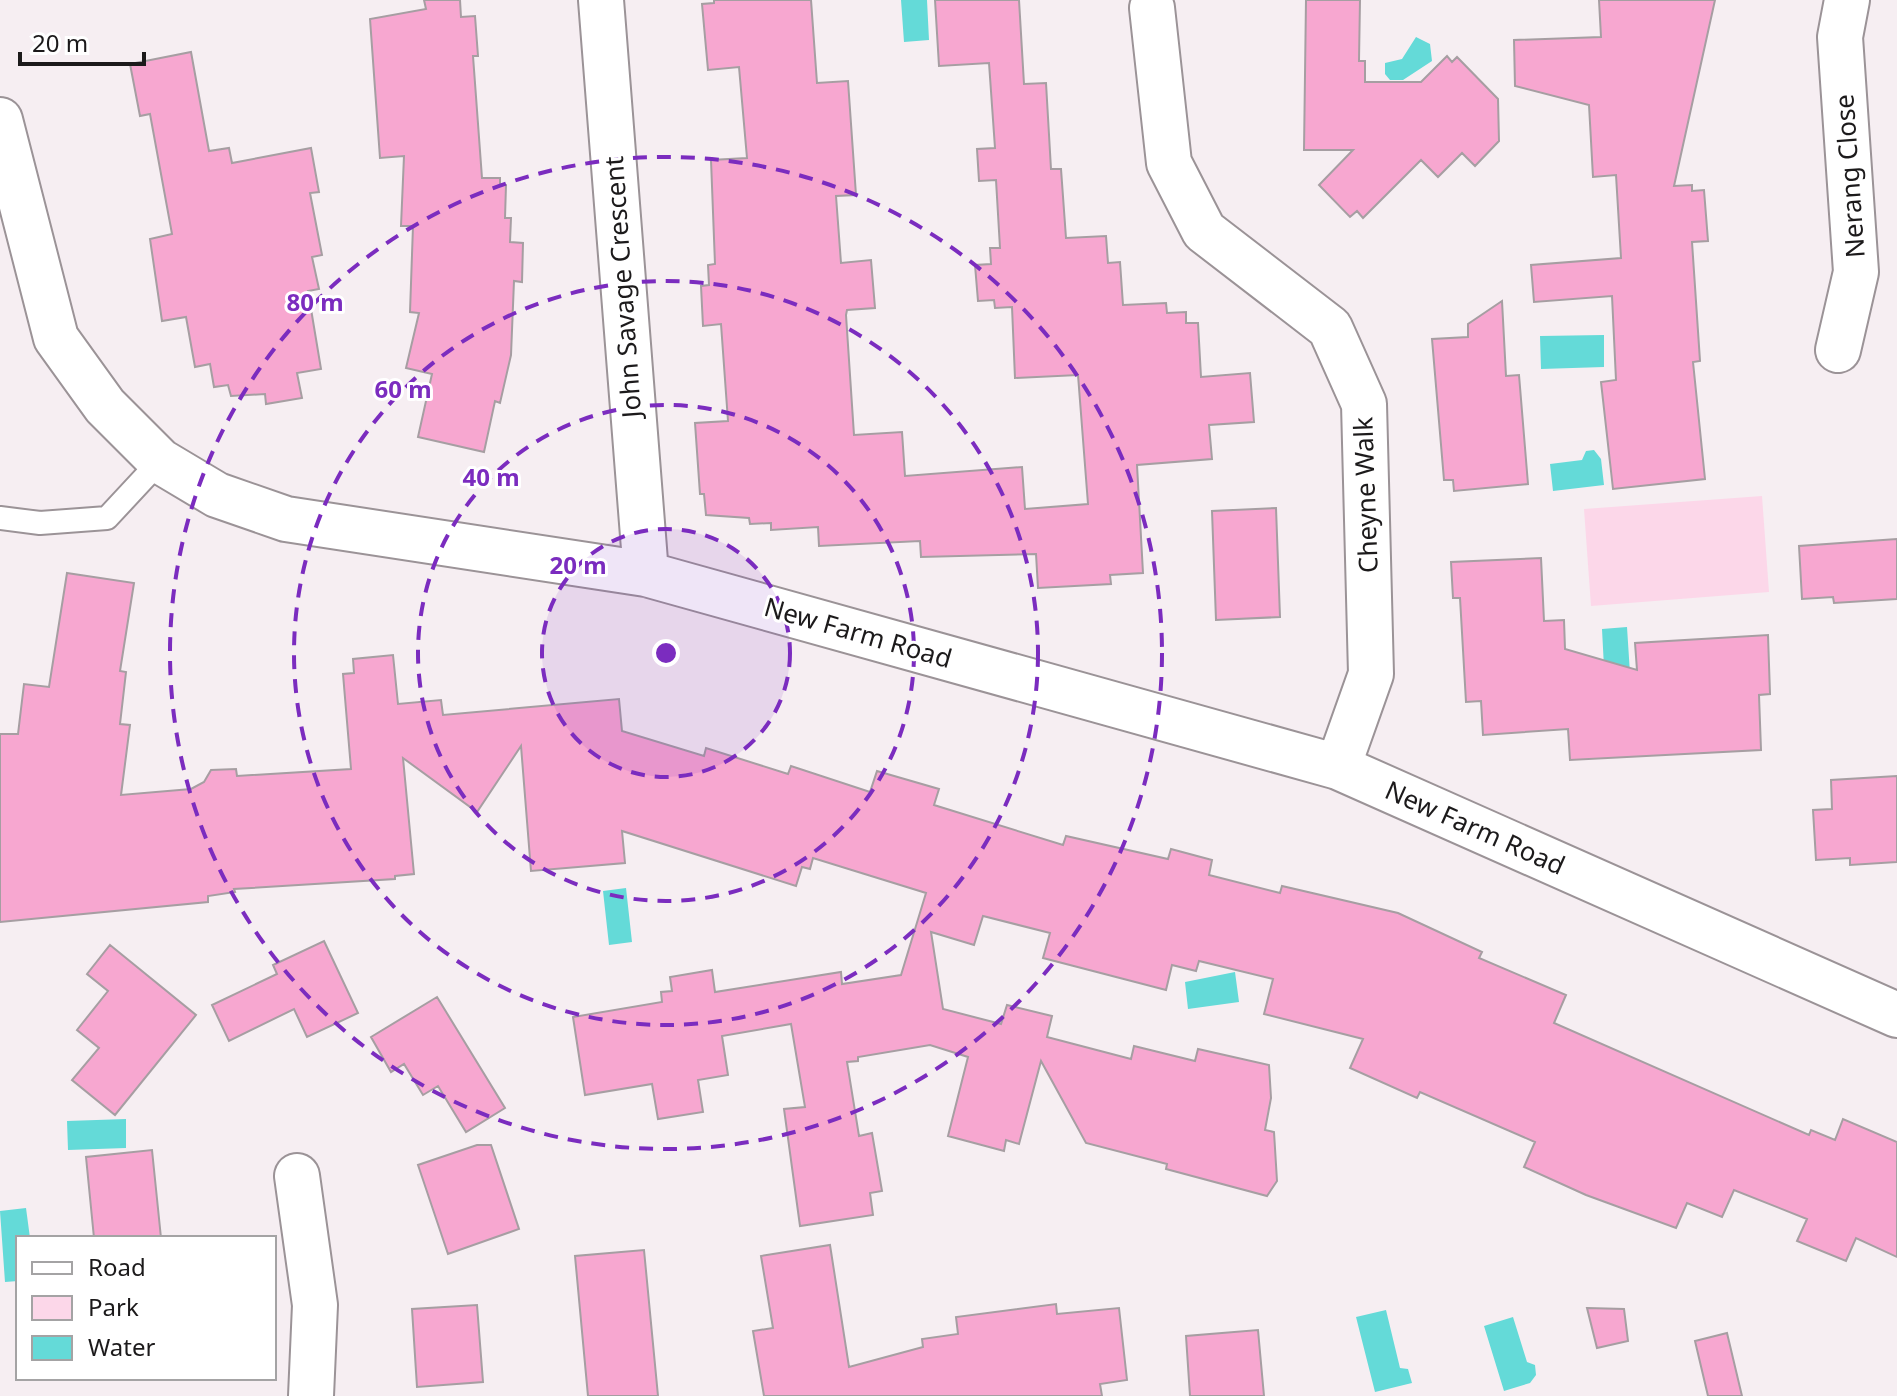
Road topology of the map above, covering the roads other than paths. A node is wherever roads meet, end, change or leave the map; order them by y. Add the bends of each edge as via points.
1 (601, 0) edge
2 (1847, 0) edge
3 (1152, 8) dead end
4 (0, 120) edge
5 (1838, 350) dead end
6 (160, 461) junction
7 (0, 518) edge
8 (646, 574) junction
9 (1338, 767) junction
10 (1897, 1015) edge
11 (297, 1176) dead end
12 (311, 1396) edge

1 - 8 street, John Savage Crescent
2 - 5 street, Nerang Close via 1840,37 1856,272
3 - 9 street, Cheyne Walk via 1169,163 1204,231 1330,328 1364,404 1371,674
4 - 6 street, New Farm Road via 56,338 105,406
6 - 7 lane via 107,518 40,523
6 - 8 street, New Farm Road via 217,495 286,519
8 - 9 street, New Farm Road
9 - 10 street, New Farm Road
11 - 12 street via 315,1305

